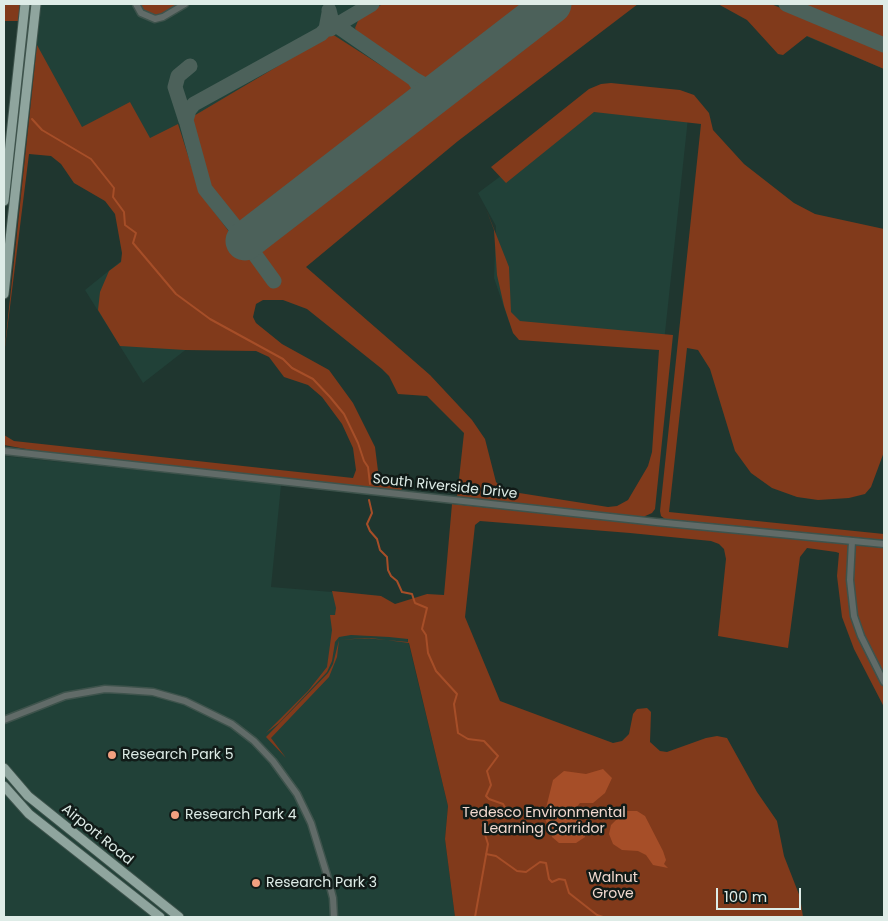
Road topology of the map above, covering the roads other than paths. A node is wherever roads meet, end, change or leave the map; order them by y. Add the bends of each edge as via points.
1 (25, 4) edge
2 (36, 4) edge
3 (136, 4) edge
4 (185, 4) edge
5 (4, 201) edge
6 (4, 294) edge
7 (4, 451) edge
8 (852, 541) junction
9 (884, 544) edge
10 (884, 682) edge
11 (4, 720) edge
12 (4, 768) edge
13 (4, 786) edge
14 (160, 917) edge
15 (178, 917) edge
16 (334, 917) edge

1 - 5 main road
2 - 6 main road
3 - 4 street via 141,13 155,19
7 - 8 street, South Riverside Drive
8 - 9 street, South Riverside Drive
8 - 10 street via 850,585 854,616
11 - 16 street via 65,696 105,689 153,692 185,701 232,724 273,761 297,794 327,875
12 - 15 main road, Airport Road via 28,796
13 - 14 main road, Airport Road via 29,814

